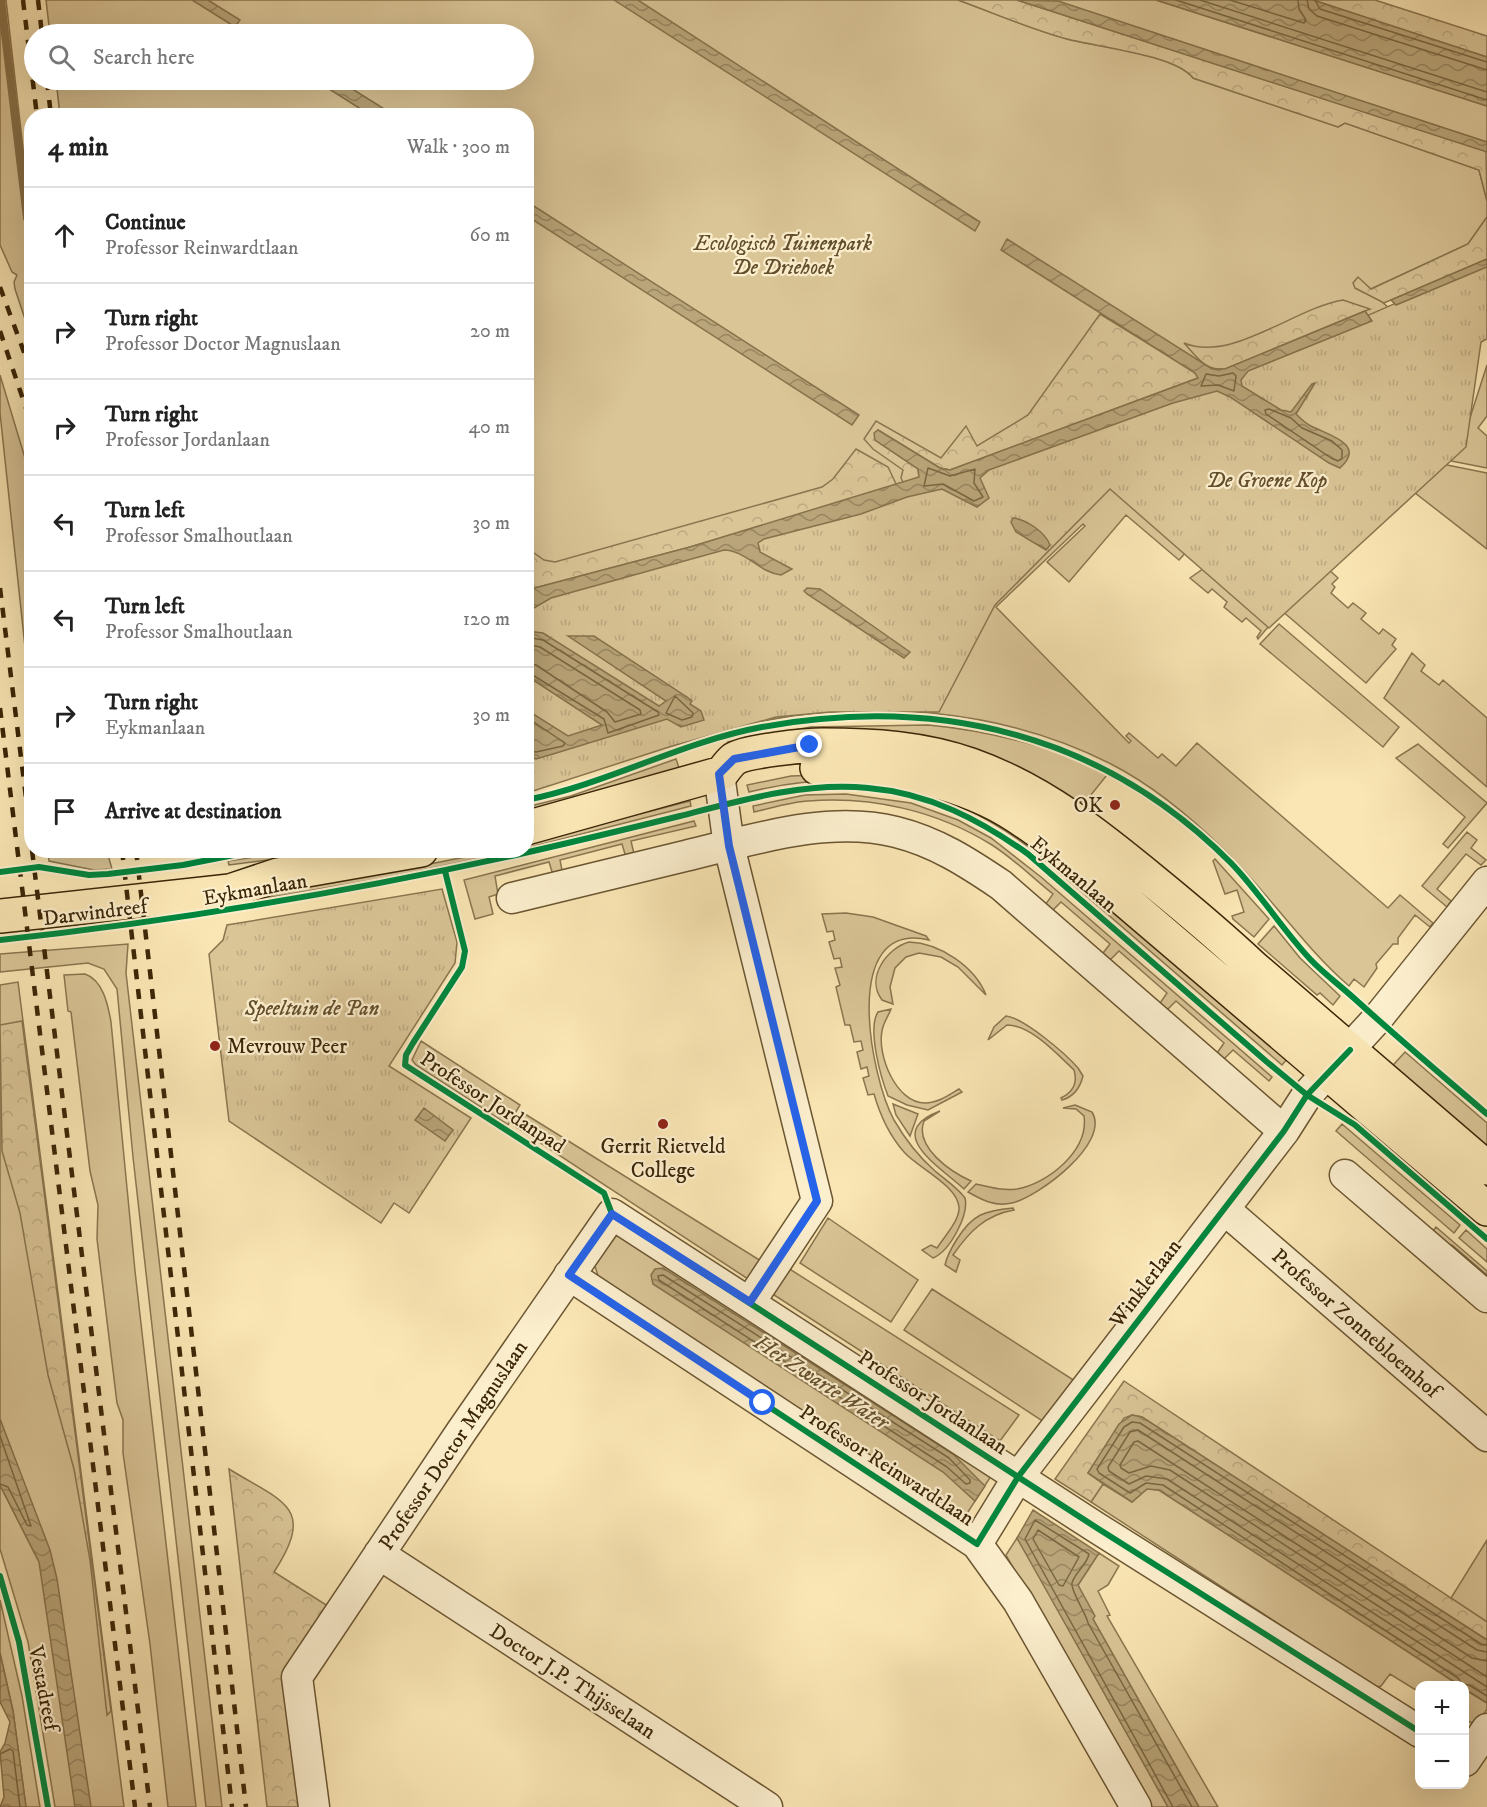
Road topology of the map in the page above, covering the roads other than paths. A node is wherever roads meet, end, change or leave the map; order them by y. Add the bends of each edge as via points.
1 (720, 774) junction
2 (534, 826) edge
3 (729, 846) junction
4 (375, 858) edge
5 (278, 875) junction
6 (1487, 882) edge
7 (0, 896) edge
8 (512, 898) dead end
9 (0, 916) edge
10 (1340, 1061) junction
11 (1284, 1131) junction
12 (1487, 1168) edge
13 (1345, 1175) dead end
14 (1224, 1209) junction
15 (1487, 1209) edge
16 (612, 1214) joint
17 (569, 1275) junction
18 (1487, 1297) edge
19 (750, 1302) junction
20 (1487, 1437) edge
21 (1018, 1477) junction
22 (977, 1544) junction
23 (380, 1554) junction
24 (1415, 1729) edge
25 (1487, 1729) edge
26 (1469, 1755) edge
27 (1469, 1764) edge
28 (1487, 1775) edge
29 (314, 1807) edge
30 (767, 1807) edge
31 (1136, 1807) edge

1 - 2 main road, Eykmanlaan
1 - 3 street
1 - 10 main road, Eykmanlaan via 739,781 832,766 870,769 964,790 1006,810 1046,836
3 - 8 street
3 - 11 street via 799,830 858,828 894,832 950,851 1001,885 1060,933
3 - 19 street via 817,1201
4 - 5 main road, Eykmanlaan
5 - 7 main road, Darwindreef via 230,873
5 - 9 main road, Darwindreef via 231,891
6 - 10 street, Winklerlaan
10 - 11 street, Winklerlaan via 1307,1095
10 - 12 main road, Eykmanlaan
10 - 15 main road, Eykmanlaan
11 - 14 street, Winklerlaan
13 - 18 street
14 - 20 street, Professor Zonnebloemhof
14 - 21 street, Winklerlaan
16 - 17 street, Professor Doctor Magnuslaan
16 - 19 street, Professor Jordanlaan
17 - 22 street, Professor Reinwardtlaan
17 - 23 street, Professor Doctor Magnuslaan
19 - 21 street, Professor Jordanlaan
21 - 22 street, Winklerlaan
21 - 24 street, Professor Jordanlaan
22 - 31 street, Professor Reinwardtlaan via 1018,1601
23 - 29 street, Professor Doctor Magnuslaan via 297,1677
23 - 30 street, Doctor J.P. Thijsselaan
25 - 26 street
27 - 28 street

